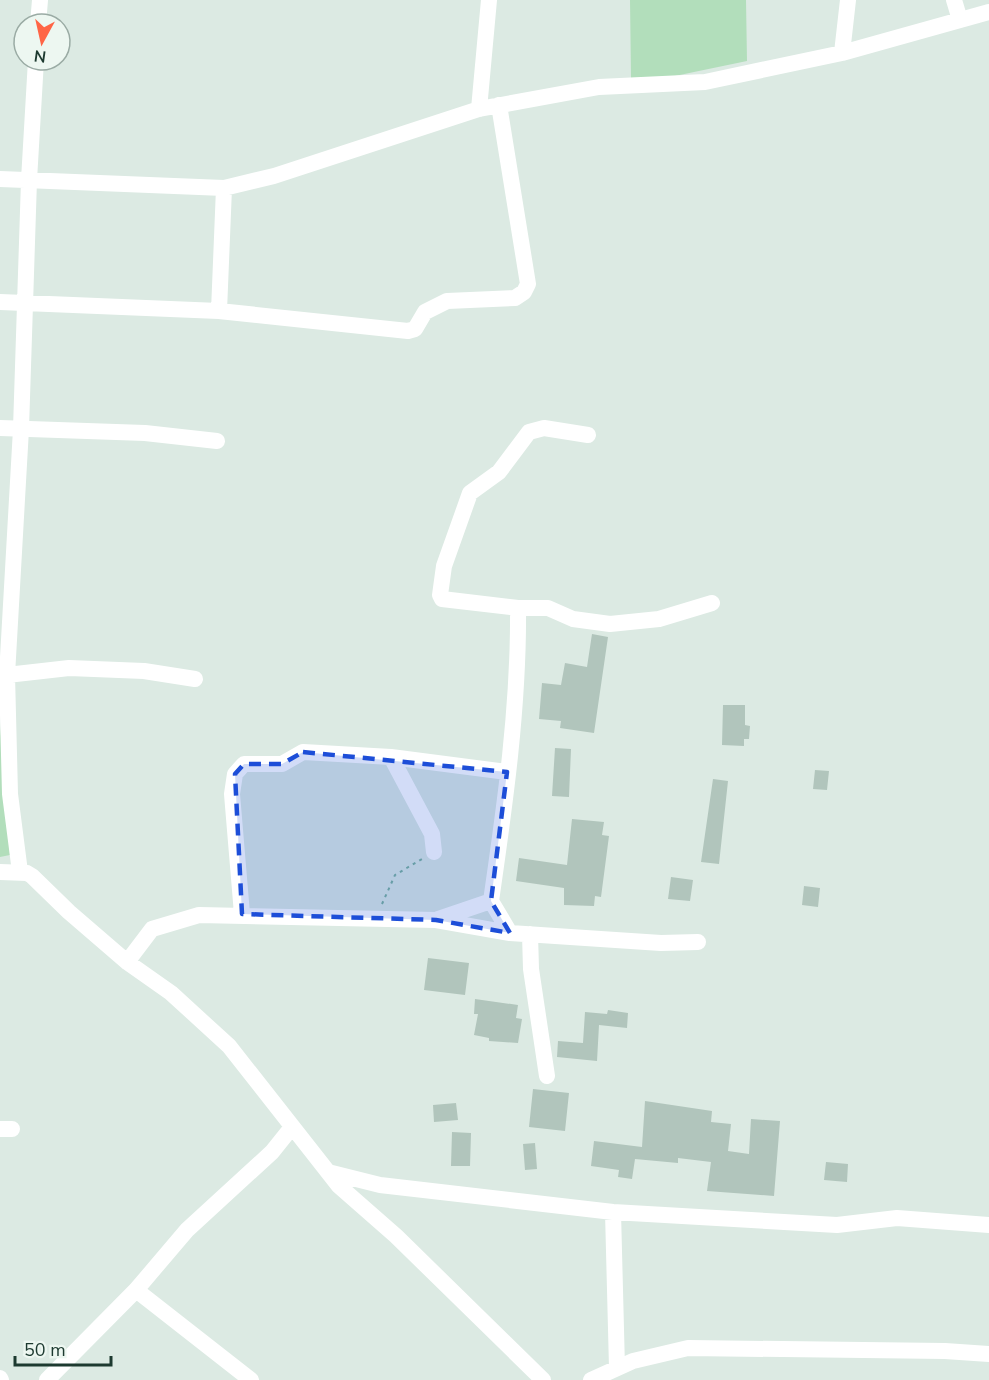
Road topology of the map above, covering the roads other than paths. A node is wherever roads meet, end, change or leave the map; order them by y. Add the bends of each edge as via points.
1 (489, 0) edge
2 (848, 0) edge
3 (954, 0) edge
4 (989, 12) edge
5 (960, 20) junction
6 (842, 53) junction
7 (35, 72) edge
8 (500, 105) junction
9 (479, 109) junction
10 (0, 178) edge
11 (29, 180) junction
12 (224, 188) junction
13 (0, 302) edge
14 (25, 303) junction
15 (219, 310) junction
16 (0, 428) edge
17 (21, 429) junction
18 (588, 435) dead end
19 (217, 441) dead end
20 (712, 603) dead end
21 (518, 608) junction
22 (7, 675) junction
23 (195, 679) dead end
24 (391, 757) junction
25 (507, 772) junction
26 (434, 852) road end
27 (0, 872) edge
28 (20, 872) junction
29 (490, 901) junction
30 (242, 914) junction
31 (436, 920) junction
32 (510, 933) junction
33 (530, 934) junction
34 (698, 942) dead end
35 (127, 962) junction
36 (547, 1076) dead end
37 (292, 1127) junction
38 (328, 1172) junction
39 (613, 1212) junction
40 (989, 1225) edge
41 (136, 1290) junction
42 (989, 1354) edge
43 (617, 1368) junction
44 (47, 1380) edge
45 (251, 1380) edge
46 (543, 1380) edge
47 (591, 1380) edge

1 - 9 street
2 - 6 street
3 - 5 street
4 - 5 street
5 - 6 street
6 - 8 street via 705,82 599,87
7 - 11 street
8 - 9 street
8 - 15 street via 528,284 524,292 515,298 447,301 425,312 415,329 408,331
9 - 12 street via 274,176
10 - 11 street
11 - 12 street
11 - 14 street
12 - 15 street
13 - 14 street
14 - 15 street
14 - 17 street
16 - 17 street
17 - 19 street via 145,433
17 - 22 street
18 - 21 street via 544,428 529,432 499,472 470,493 458,519 444,566 442,598
20 - 21 street via 659,619 610,624 573,619 548,608
21 - 25 street
22 - 23 street via 69,668 144,671
22 - 28 street via 10,794
24 - 25 street
24 - 26 street via 432,834
24 - 30 street via 303,752 282,764 255,762 239,769 232,794
25 - 29 street
27 - 28 street
28 - 35 street via 33,876
29 - 31 street
29 - 32 street
30 - 31 street
30 - 35 street via 200,915 161,925 147,934
31 - 32 street
32 - 33 street
33 - 34 street
33 - 36 street via 531,969
35 - 37 street via 171,993 229,1046
37 - 38 street
37 - 41 street via 272,1152 188,1230
38 - 39 street via 380,1185
38 - 46 street
39 - 40 street via 837,1225 897,1218
39 - 43 street
41 - 44 street
41 - 45 street
42 - 43 street via 688,1348
43 - 47 street

